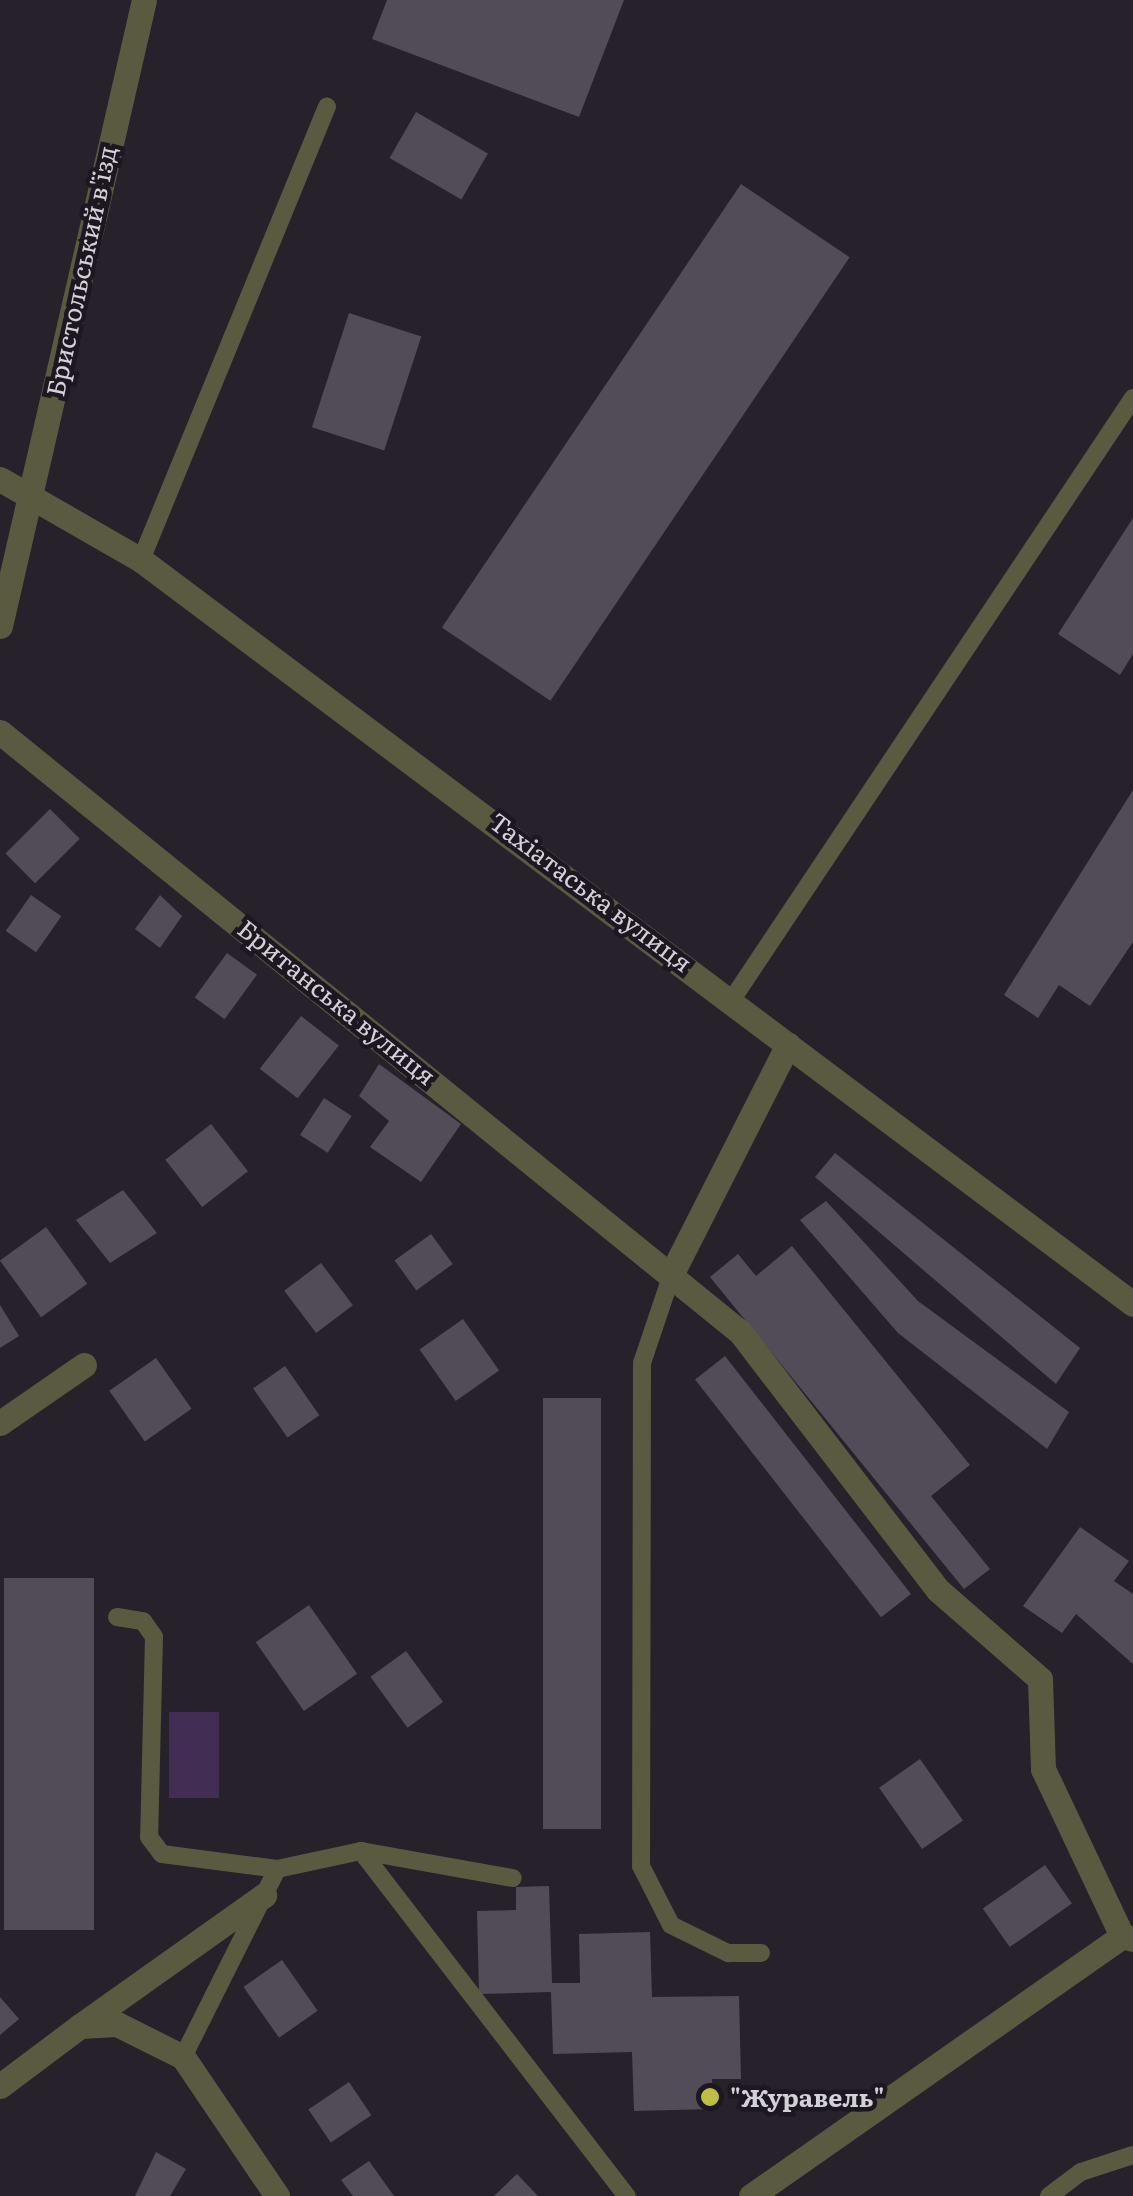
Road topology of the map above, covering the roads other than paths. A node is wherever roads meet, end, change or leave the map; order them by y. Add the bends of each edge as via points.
1 (144, 0) edge
2 (327, 108) dead end
3 (1133, 398) edge
4 (0, 479) edge
5 (33, 504) junction
6 (142, 560) junction
7 (0, 626) edge
8 (0, 732) edge
9 (733, 998) junction
10 (788, 1044) junction
11 (673, 1271) junction
12 (1133, 1304) edge
13 (84, 1365) dead end
14 (0, 1423) edge
15 (118, 1618) dead end
16 (361, 1850) junction
17 (278, 1869) junction
18 (513, 1878) dead end
19 (264, 1894) junction
20 (1128, 1938) edge
21 (761, 1953) dead end
22 (80, 2026) junction
23 (183, 2057) junction
24 (0, 2086) edge
25 (1133, 2155) edge
26 (277, 2196) edge
27 (628, 2196) edge
28 (751, 2196) edge
29 (1049, 2196) edge

1 - 5 street, Бристольський в'їзд
2 - 6 lane
3 - 9 lane
4 - 5 street
5 - 6 street, Тахіатаська вулиця
5 - 7 street
6 - 9 street, Тахіатаська вулиця
8 - 11 street, Британська вулиця
9 - 10 street, Тахіатаська вулиця
10 - 11 street
10 - 12 street, Тахіатаська вулиця
11 - 20 street, Британська вулиця via 740,1332 938,1590 1040,1678 1043,1769
11 - 21 lane via 642,1363 641,1866 670,1924 713,1948
13 - 14 street
15 - 17 lane via 143,1621 154,1637 149,1837 177,1863
16 - 17 lane
16 - 18 lane
16 - 27 lane
17 - 19 lane
19 - 22 street
19 - 23 lane
20 - 28 street
22 - 23 street via 118,2024
22 - 24 street
23 - 26 street
25 - 29 lane via 1081,2172

